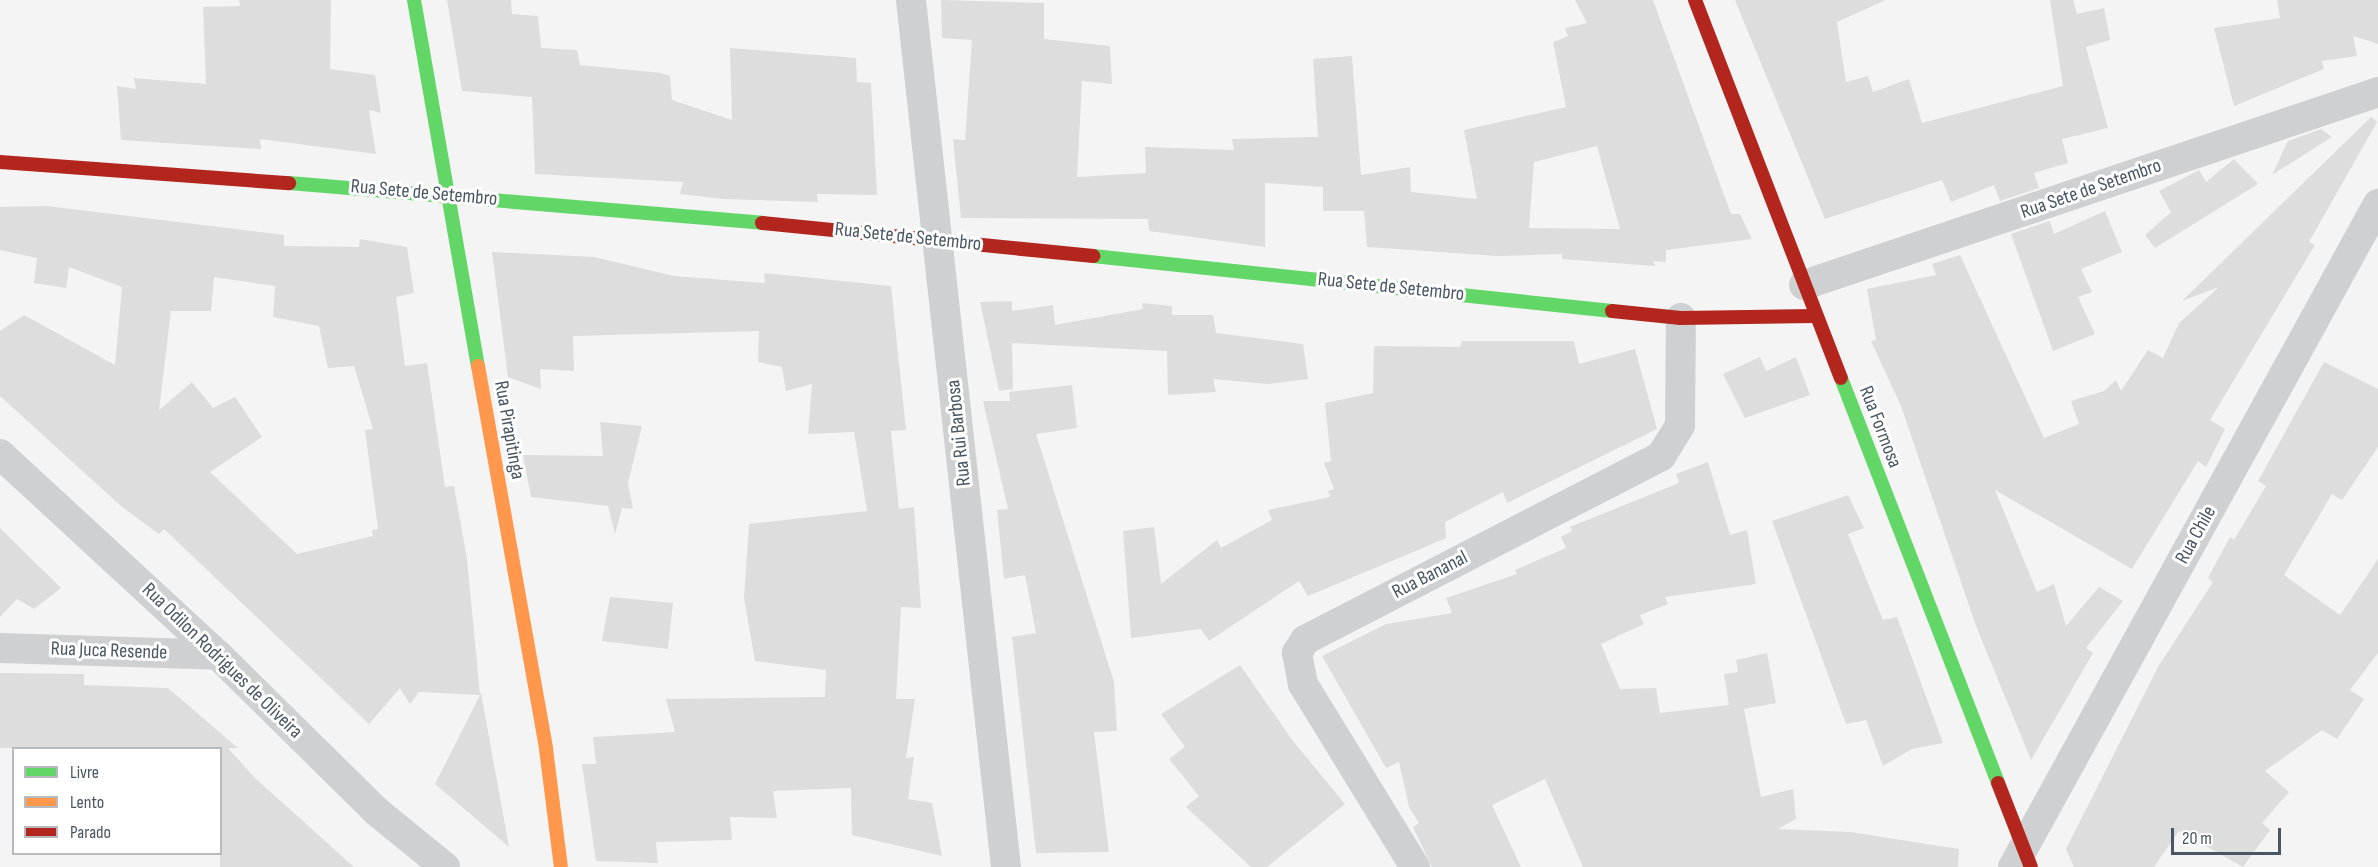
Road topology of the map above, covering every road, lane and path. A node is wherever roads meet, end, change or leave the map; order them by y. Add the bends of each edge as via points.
1 (414, 0) edge
2 (910, 0) edge
3 (1695, 0) edge
4 (2378, 92) edge
5 (0, 162) edge
6 (448, 194) junction
7 (2378, 204) edge
8 (938, 239) junction
9 (1804, 285) junction
10 (1815, 316) junction
11 (1681, 318) junction
12 (0, 454) edge
13 (0, 648) edge
14 (218, 656) junction
15 (2023, 861) edge
16 (445, 867) edge
17 (561, 867) edge
18 (1006, 867) edge
19 (1415, 867) edge

1 - 6 street, Rua Pirapitinga
2 - 8 street, Rua Rui Barbosa
3 - 9 street, Rua Formosa
4 - 9 street, Rua Sete de Setembro
5 - 6 street, Rua Sete de Setembro
6 - 8 street, Rua Sete de Setembro
6 - 17 street, Rua Pirapitinga via 546,749
7 - 15 street, Rua Chile
8 - 11 street, Rua Sete de Setembro
8 - 18 street, Rua Rui Barbosa
9 - 10 street, Rua Formosa
10 - 11 street, Rua Sete de Setembro
10 - 15 street, Rua Formosa
11 - 19 street, Rua Bananal via 1680,425 1661,456 1305,640 1296,653 1303,684
12 - 14 street, Rua Odilon Rodrigues de Oliveira
13 - 14 street, Rua Juca Resende
14 - 16 street, Rua Odilon Rodrigues de Oliveira via 376,811

